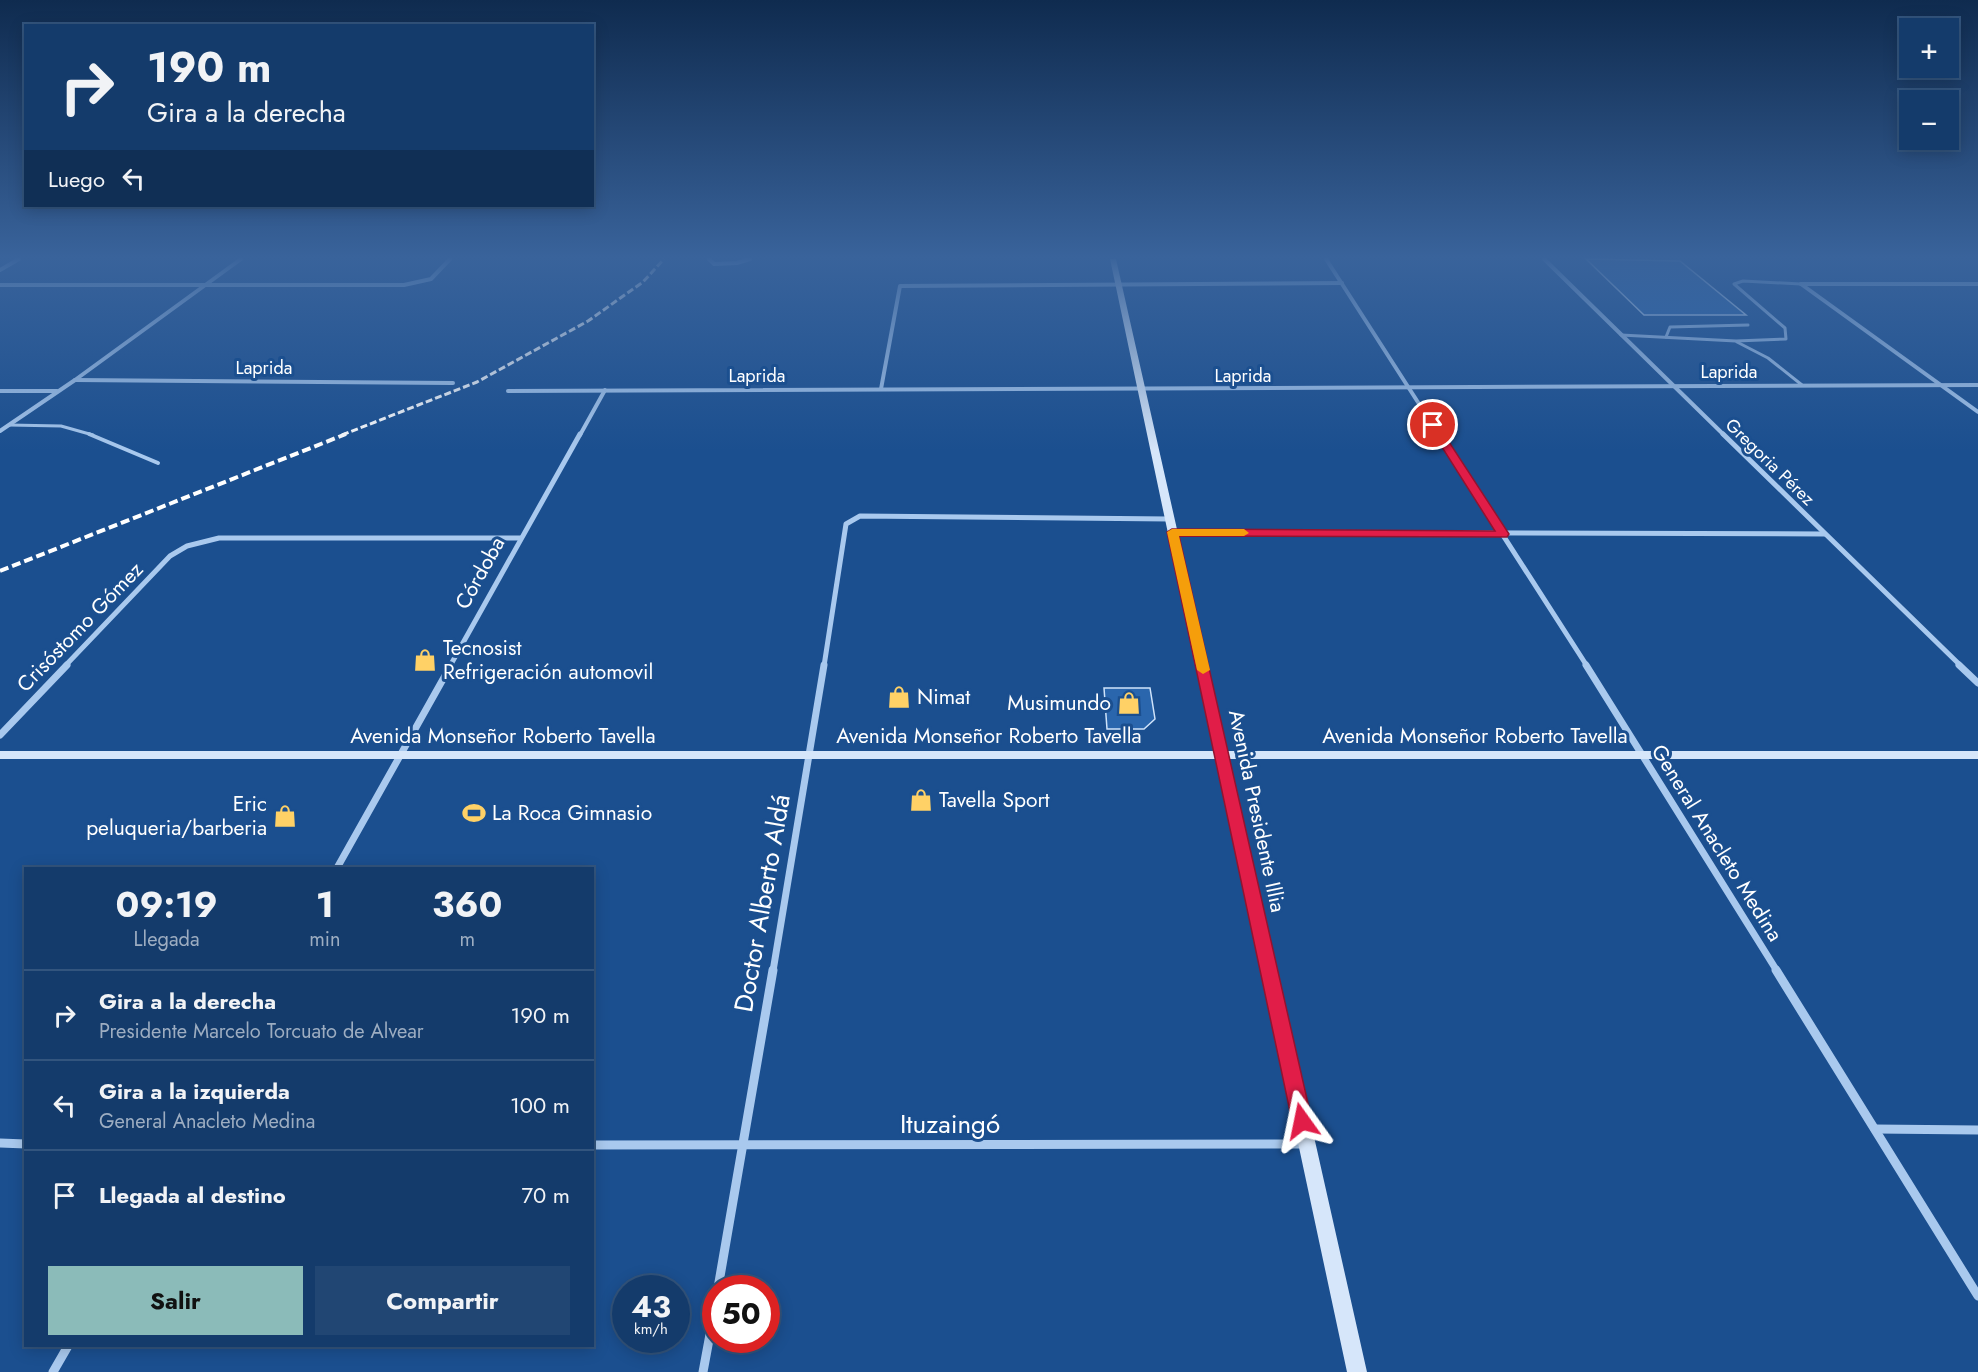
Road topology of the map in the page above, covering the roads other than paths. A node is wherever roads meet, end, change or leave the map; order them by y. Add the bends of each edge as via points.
1 (153, 323) edge
2 (893, 323) edge
3 (1128, 323) edge
4 (1368, 323) edge
5 (1609, 323) edge
6 (1779, 323) edge
7 (1855, 323) edge
8 (1748, 325) dead end
9 (1621, 335) junction
10 (1666, 338) junction
11 (1736, 341) junction
12 (75, 380) junction
13 (453, 383) dead end
14 (1672, 385) junction
15 (1802, 385) junction
16 (1940, 385) junction
17 (1978, 385) edge
18 (1410, 388) junction
19 (881, 389) junction
20 (605, 390) junction
21 (1143, 390) junction
22 (0, 391) edge
23 (58, 391) junction
24 (508, 391) dead end
25 (1978, 412) edge
26 (9, 424) junction
27 (0, 431) edge
28 (158, 463) dead end
29 (1169, 519) junction
30 (1172, 532) junction
31 (1503, 534) junction
32 (1825, 534) junction
33 (520, 538) junction
34 (1978, 683) edge
35 (0, 735) edge
36 (0, 755) edge
37 (400, 755) junction
38 (810, 755) junction
39 (1222, 755) junction
40 (1644, 755) junction
41 (1978, 755) edge
42 (338, 867) edge
43 (1875, 1130) junction
44 (1978, 1130) edge
45 (0, 1143) edge
46 (24, 1144) edge
47 (1307, 1144) junction
48 (594, 1145) edge
49 (743, 1145) junction
50 (720, 1275) edge
51 (1978, 1296) edge
52 (67, 1347) edge
53 (707, 1353) edge
54 (53, 1372) edge
55 (703, 1372) edge
56 (1357, 1372) edge

1 - 12 street
2 - 19 street
3 - 21 main road, Avenida Presidente Illia
4 - 18 street, General Anacleto Medina
5 - 9 street, Gregoria Pérez
6 - 11 lane via 1785,328 1786,339
7 - 16 street
8 - 10 lane via 1670,327
9 - 10 lane
9 - 14 street, Gregoria Pérez
10 - 11 lane
11 - 15 lane via 1768,358
12 - 13 street, Laprida
12 - 23 street
14 - 15 street, Laprida
14 - 18 street, Laprida
14 - 32 street, Gregoria Pérez
15 - 16 street, Laprida
16 - 17 street, Laprida
16 - 25 street
18 - 21 street, Laprida
18 - 31 street, General Anacleto Medina
19 - 20 street, Laprida
19 - 21 street, Laprida
20 - 24 street, Laprida
20 - 33 street, Córdoba
21 - 29 main road, Avenida Presidente Illia
22 - 23 street
23 - 26 street
26 - 27 street
26 - 28 lane via 61,426
29 - 30 main road, Avenida Presidente Illia
29 - 38 street, Doctor Alberto Aldá via 860,516 846,524
30 - 31 street
30 - 39 main road, Avenida Presidente Illia
31 - 32 street
31 - 40 street, General Anacleto Medina
32 - 34 street, Gregoria Pérez
33 - 35 street, Crisóstomo Gómez via 219,538 187,546 170,556
33 - 37 street, Córdoba
36 - 37 main road, Avenida Monseñor Roberto Tavella
37 - 38 main road, Avenida Monseñor Roberto Tavella
37 - 42 street, Córdoba
38 - 39 main road, Avenida Monseñor Roberto Tavella
38 - 49 street, Doctor Alberto Aldá
39 - 40 main road, Avenida Monseñor Roberto Tavella
39 - 47 main road, Avenida Presidente Illia
40 - 41 main road, Avenida Monseñor Roberto Tavella
40 - 43 street, General Anacleto Medina
43 - 44 street
43 - 51 street, General Anacleto Medina
45 - 46 street
47 - 49 street, Ituzaingó
47 - 56 main road, Avenida Presidente Illia
48 - 49 street, Ituzaingó
49 - 50 street, Doctor Alberto Aldá
52 - 54 street
53 - 55 street

